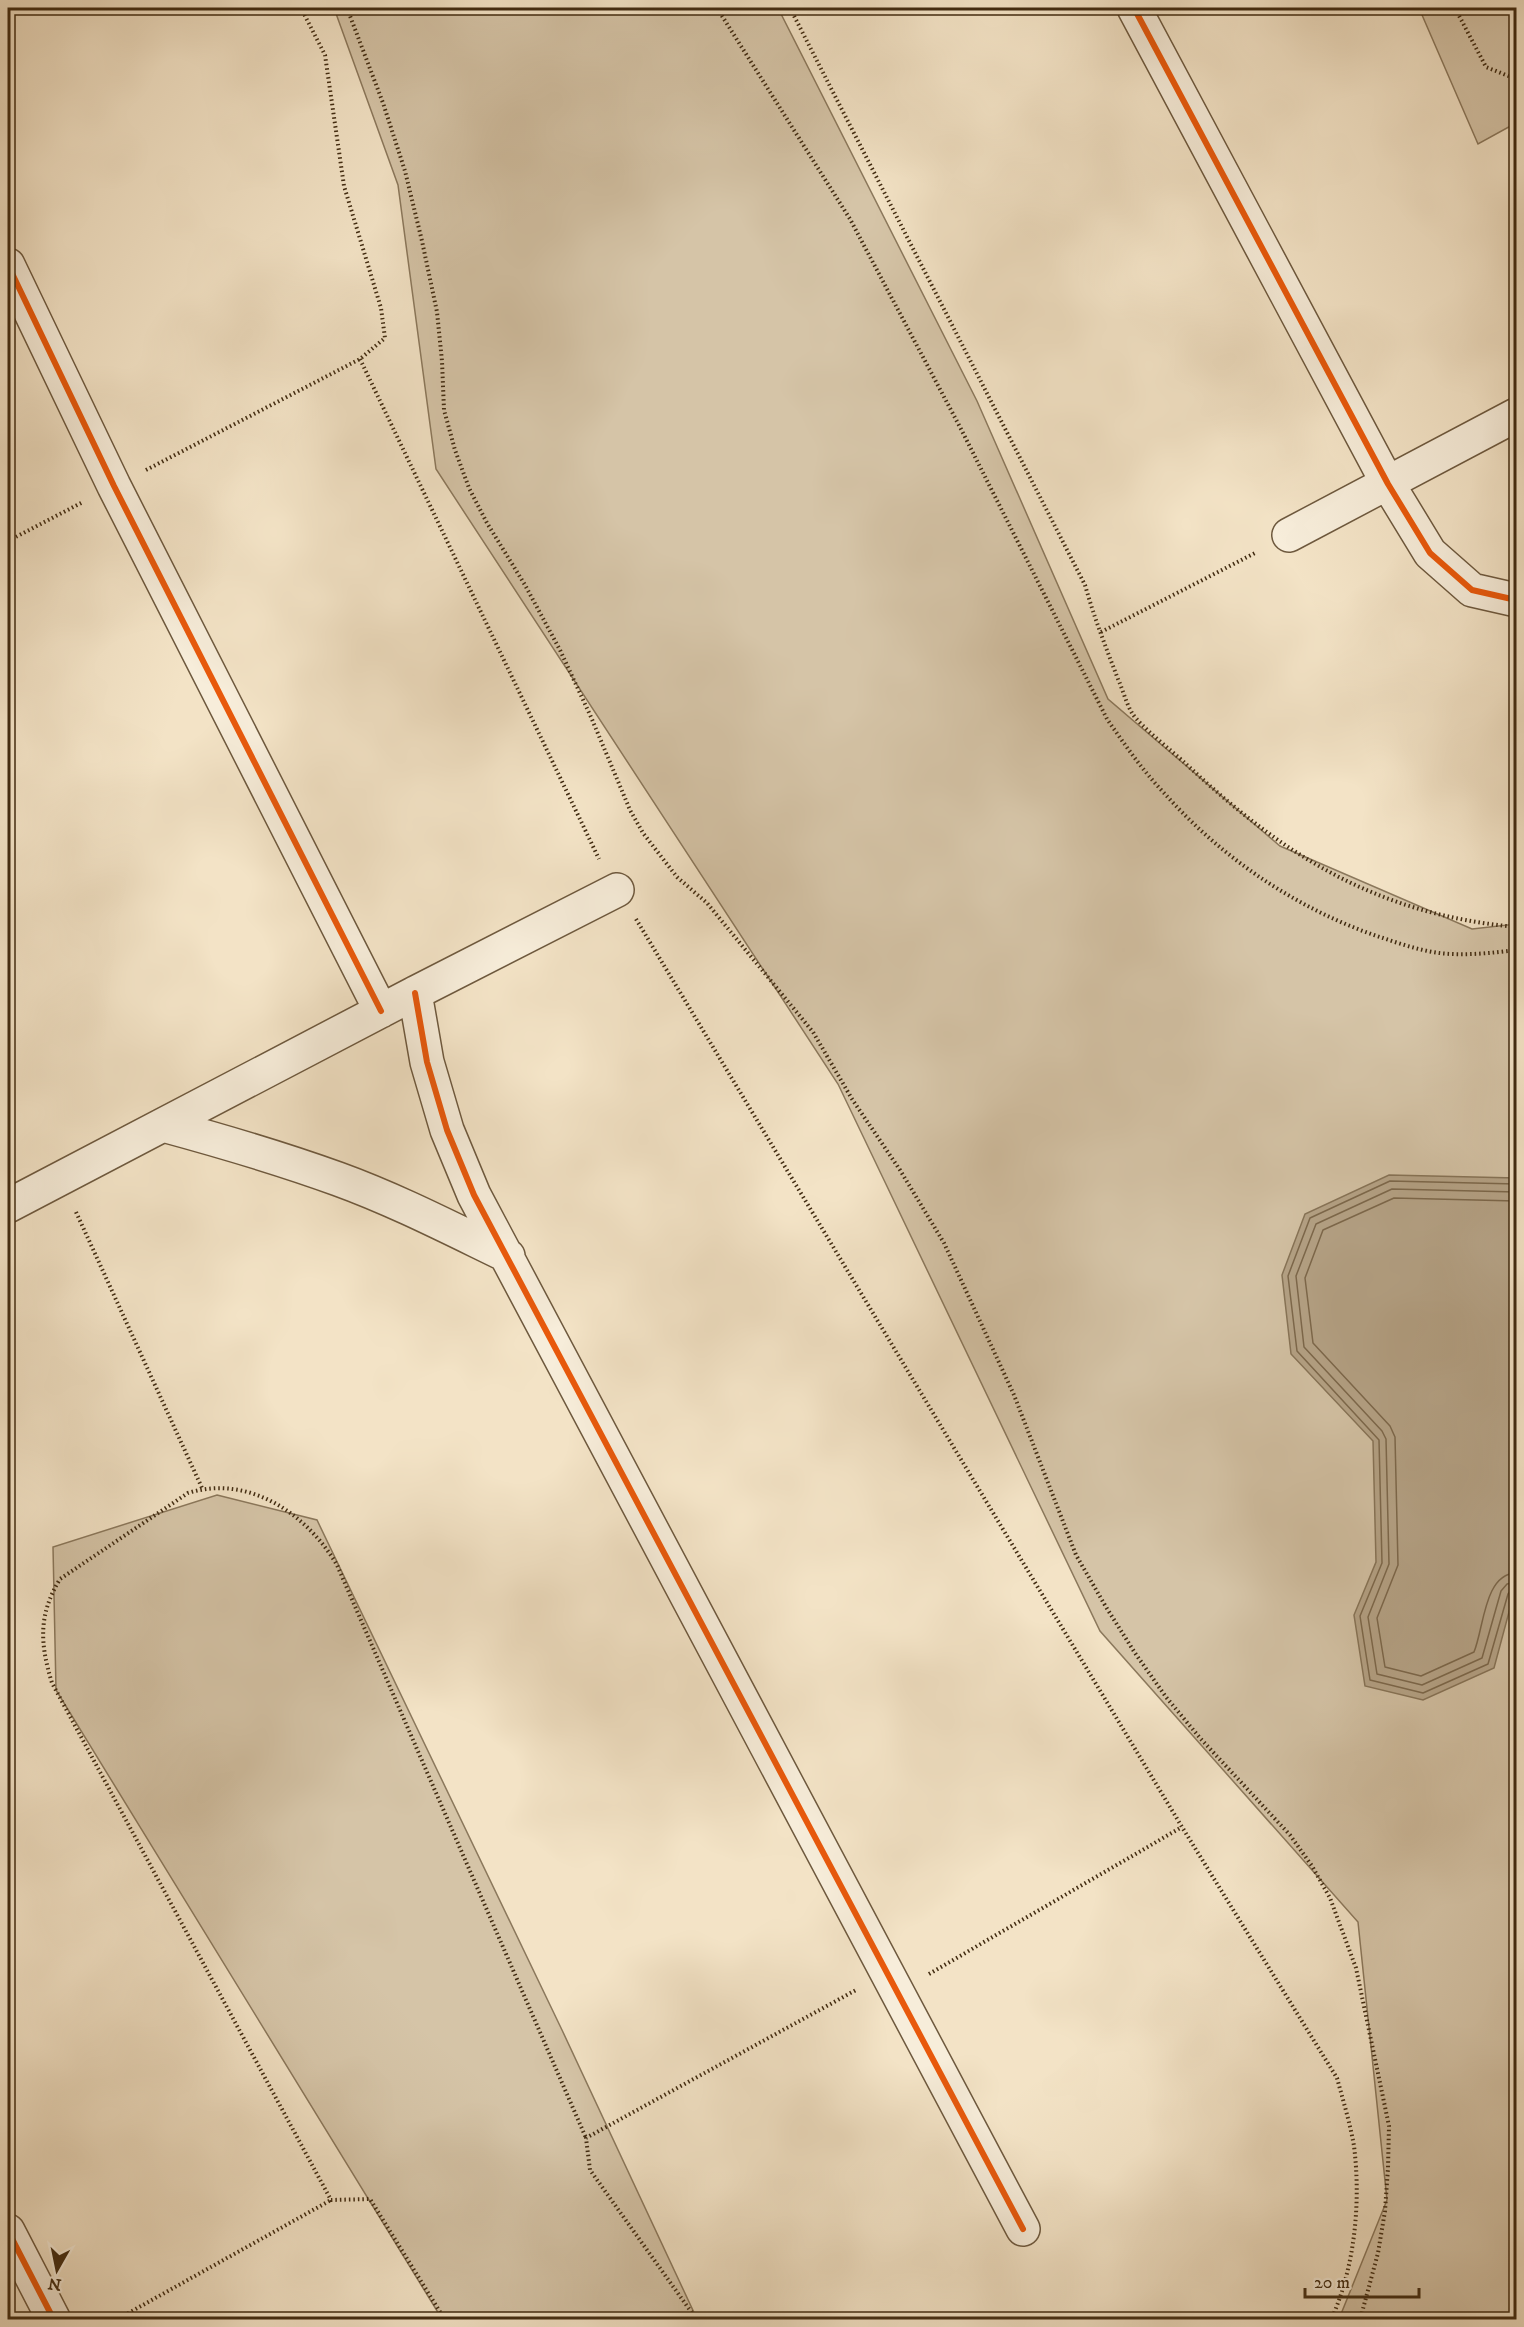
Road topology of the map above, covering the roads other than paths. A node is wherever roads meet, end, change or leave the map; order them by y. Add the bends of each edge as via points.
1 (1134, 8) edge
2 (8, 265) edge
3 (1516, 415) edge
4 (1388, 484) junction
5 (1289, 535) road end
6 (1516, 600) edge
7 (617, 890) road end
8 (415, 993) junction
9 (381, 1011) junction
10 (163, 1125) junction
11 (8, 1206) edge
12 (508, 1257) junction
13 (1023, 2229) dead end
14 (8, 2230) edge
15 (54, 2319) edge

1 - 4 street
2 - 9 street via 114,486
3 - 4 street
4 - 5 street
4 - 6 street via 1430,553 1472,590
7 - 8 street
8 - 9 street
8 - 12 street via 427,1062 447,1130 474,1195
9 - 10 street
10 - 11 street
10 - 12 street via 252,1149 340,1180 425,1215
12 - 13 street
14 - 15 street

